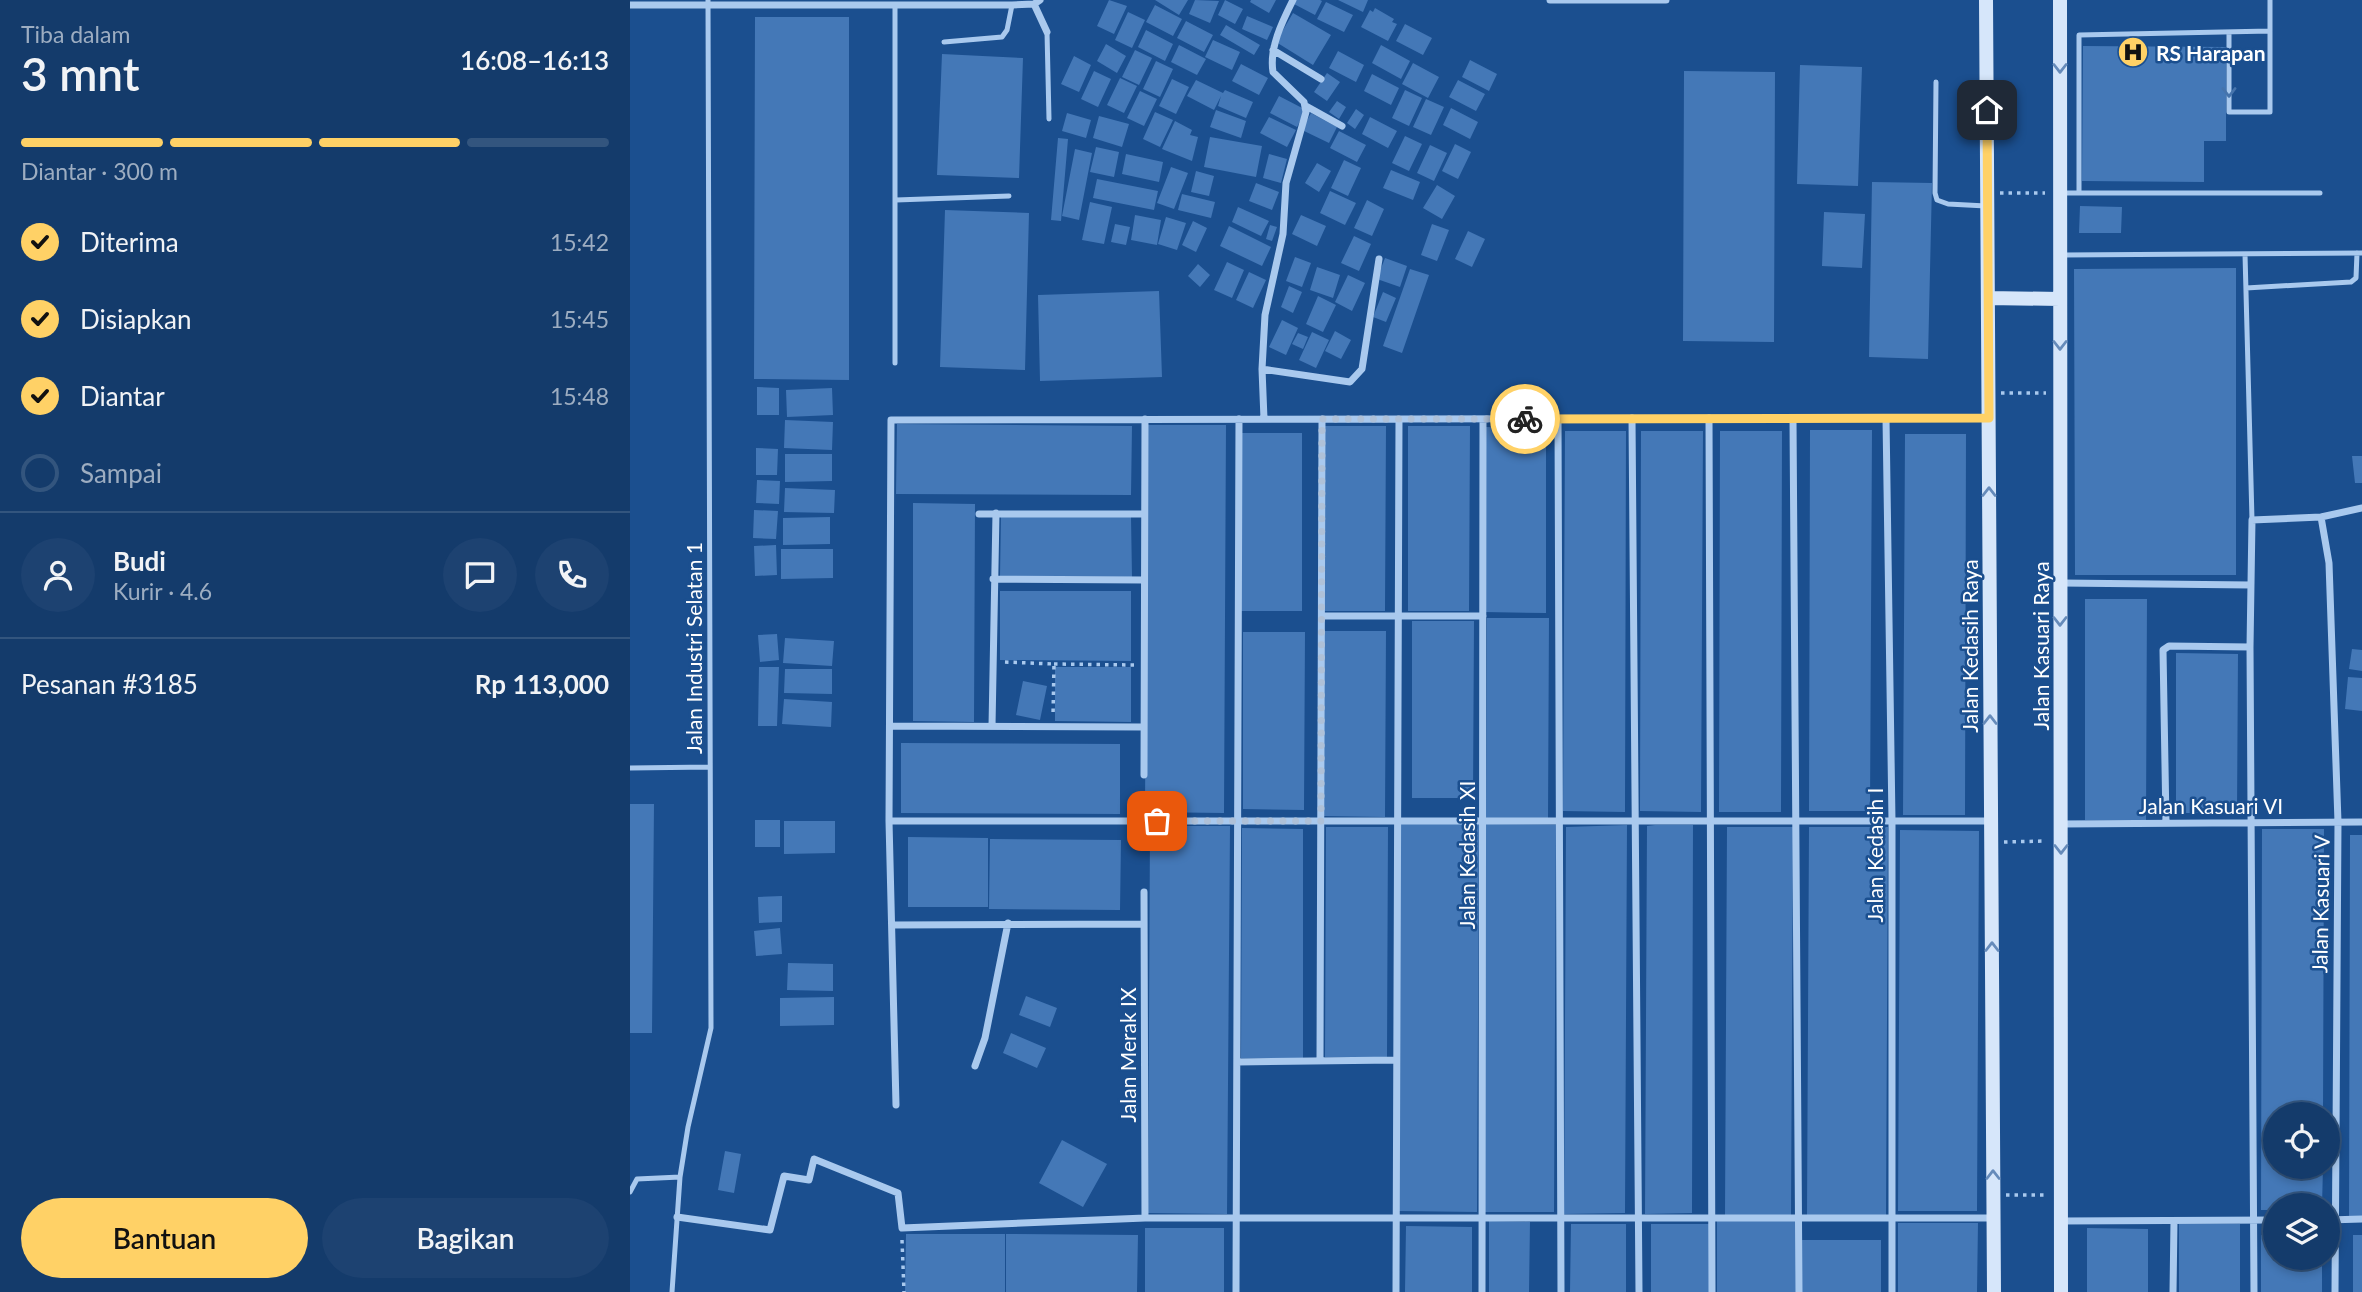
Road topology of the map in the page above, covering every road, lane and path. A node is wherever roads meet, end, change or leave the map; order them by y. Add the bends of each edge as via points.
1 (1293, 0) edge
2 (1550, 0) edge
3 (1666, 0) edge
4 (1986, 0) edge
5 (2060, 0) edge
6 (2270, 0) edge
7 (1037, 2) edge
8 (708, 3) edge
9 (796, 3) edge
10 (630, 5) edge
11 (1012, 5) junction
12 (895, 6) junction
13 (2270, 31) junction
14 (1047, 32) joint
15 (2230, 32) junction
16 (944, 42) dead end
17 (1273, 50) junction
18 (1321, 79) dead end
19 (1936, 82) dead end
20 (1306, 106) junction
21 (1049, 119) dead end
22 (1342, 126) dead end
23 (2079, 192) junction
24 (2060, 193) junction
25 (2319, 193) dead end
26 (1009, 196) dead end
27 (1987, 199) junction
28 (896, 200) junction
29 (2360, 253) edge
30 (2245, 254) junction
31 (2060, 255) junction
32 (1379, 259) dead end
33 (2246, 288) junction
34 (1987, 298) junction
35 (2060, 299) junction
36 (895, 363) dead end
37 (1262, 369) junction
38 (1988, 393) junction
39 (2060, 393) junction
40 (1632, 418) junction
41 (1709, 418) junction
42 (1793, 418) junction
43 (1886, 418) junction
44 (1989, 418) junction
45 (1145, 419) junction
46 (1239, 419) junction
47 (1264, 419) junction
48 (1322, 419) junction
49 (1399, 419) junction
50 (1483, 419) junction
51 (1558, 419) junction
52 (2362, 508) edge
53 (996, 513) junction
54 (979, 514) dead end
55 (1144, 514) junction
56 (2321, 517) junction
57 (2252, 520) junction
58 (993, 579) junction
59 (1144, 580) junction
60 (2060, 583) junction
61 (2251, 585) junction
62 (1322, 616) junction
63 (1398, 616) junction
64 (1483, 616) junction
65 (2250, 647) junction
66 (993, 662) junction
67 (1054, 664) junction
68 (1144, 665) junction
69 (890, 726) junction
70 (992, 726) junction
71 (1053, 726) junction
72 (1144, 727) junction
73 (630, 768) edge
74 (710, 768) junction
75 (1144, 775) dead end
76 (889, 821) junction
77 (1238, 821) junction
78 (1321, 821) junction
79 (1398, 821) junction
80 (1483, 821) junction
81 (1560, 821) junction
82 (1635, 821) junction
83 (1711, 821) junction
84 (1794, 821) junction
85 (1892, 821) junction
86 (1991, 821) junction
87 (2338, 822) junction
88 (2362, 822) edge
89 (2166, 823) junction
90 (2250, 823) junction
91 (2061, 824) junction
92 (2061, 841) junction
93 (1991, 842) junction
94 (1144, 892) dead end
95 (1008, 923) junction
96 (1144, 923) junction
97 (892, 925) junction
98 (1320, 1060) junction
99 (1395, 1060) junction
100 (1237, 1062) junction
101 (975, 1066) dead end
102 (896, 1105) dead end
103 (680, 1177) junction
104 (630, 1192) edge
105 (2331, 1193) edge
106 (1993, 1195) junction
107 (2061, 1195) junction
108 (677, 1217) junction
109 (1236, 1218) junction
110 (1396, 1218) junction
111 (1561, 1218) junction
112 (1639, 1218) junction
113 (1712, 1218) junction
114 (1800, 1218) junction
115 (1892, 1218) junction
116 (1993, 1218) junction
117 (1145, 1219) junction
118 (1482, 1219) junction
119 (2362, 1219) edge
120 (2253, 1220) junction
121 (2263, 1220) edge
122 (2340, 1220) edge
123 (2061, 1221) junction
124 (2174, 1221) junction
125 (902, 1228) junction
126 (2334, 1270) edge
127 (673, 1292) edge
128 (904, 1292) edge
129 (1236, 1292) edge
130 (1396, 1292) edge
131 (1482, 1292) edge
132 (1561, 1292) edge
133 (1639, 1292) edge
134 (1712, 1292) edge
135 (1799, 1292) edge
136 (1892, 1292) edge
137 (1994, 1292) edge
138 (2061, 1292) edge
139 (2173, 1292) edge
140 (2254, 1292) edge
141 (2335, 1292) edge

1 - 17 street
2 - 3 street
4 - 27 main road, Jalan Kedasih Raya
5 -> 24 main road, Jalan Kasuari Raya
6 - 13 lane
7 - 11 street
7 - 14 street
8 - 9 street
8 - 10 street
8 - 74 lane, Jalan Industri Selatan 1
9 - 12 street
11 - 12 street
11 - 16 lane via 1002,37
12 - 28 lane
13 - 15 lane
15 -> 13 lane via 2230,112 2270,112
14 - 21 lane
15 - 23 lane via 2079,36
17 - 18 street
17 - 20 street via 1273,72
19 - 27 lane via 1937,200 1948,204
20 - 22 street
20 - 37 street via 1286,183 1283,234 1265,314
23 - 24 lane
23 - 25 lane
24 - 27 path
24 - 31 main road, Jalan Kasuari Raya
26 - 28 lane
27 - 34 main road, Jalan Kedasih Raya
28 - 36 lane
29 - 30 lane
29 - 33 lane via 2356,278 2351,282
30 - 31 lane
30 - 33 lane
31 - 35 main road, Jalan Kasuari Raya
32 - 37 street via 1362,369 1350,382
33 - 57 lane
34 - 35 main road
34 - 38 main road, Jalan Kedasih Raya
35 -> 39 main road, Jalan Kasuari Raya
37 - 47 street
38 - 39 path
38 - 44 main road, Jalan Kedasih Raya
39 - 60 main road, Jalan Kasuari Raya
40 - 41 street
40 - 51 street
40 - 82 street
41 - 42 street
41 - 83 street
42 - 43 street
42 - 84 street
43 - 44 street
43 - 85 street, Jalan Kedasih I
86 -> 44 main road, Jalan Kedasih Raya
45 - 46 street
45 - 55 street
45 - 69 street via 891,420
46 - 47 street
46 - 77 street
47 - 48 street
48 - 49 street
48 - 62 street
49 - 50 street
49 - 63 street
50 - 51 street
50 - 64 street, Jalan Kedasih XI
51 - 81 street
52 - 56 street
53 - 54 street
53 - 55 street
53 - 58 street
55 - 59 street
56 - 57 street
56 - 87 street, Jalan Kasuari V via 2329,563
57 - 61 street
58 - 59 street
58 - 66 street
59 - 68 street
60 - 61 street
60 -> 91 main road, Jalan Kasuari Raya
61 - 65 street
62 - 63 street
62 - 78 street
63 - 64 street
63 - 79 street
64 - 80 street, Jalan Kedasih XI
65 - 89 street via 2169,646 2163,650
65 - 90 street
66 - 67 path
66 - 70 street
67 - 68 path
67 - 71 path
68 - 72 street
69 - 70 street
69 - 76 street
70 - 71 street
71 - 72 street
72 - 75 street
73 - 74 lane
74 - 103 lane, Jalan Industri Selatan 1 via 711,1028
76 - 77 street
76 - 97 street
77 - 78 street
77 - 100 street
78 - 79 street
78 - 98 street
79 - 80 street
79 - 99 street
80 - 81 street
80 - 118 street, Jalan Kedasih XI
81 - 82 street
81 - 111 street
82 - 83 street
82 - 112 street
83 - 84 street
83 - 113 street
84 - 85 street
84 - 114 street
85 - 86 street
85 - 115 street, Jalan Kedasih I
86 - 93 main road, Jalan Kedasih Raya
87 - 88 street, Jalan Kasuari VI
87 - 90 street, Jalan Kasuari VI
87 - 105 street, Jalan Kasuari V
89 - 90 street, Jalan Kasuari VI
89 - 91 street, Jalan Kasuari VI
90 - 120 street
91 - 92 main road, Jalan Kasuari Raya
92 - 93 path
92 -> 107 main road, Jalan Kasuari Raya
106 -> 93 main road, Jalan Kedasih Raya
94 - 96 street, Jalan Merak IX
95 - 96 street
95 - 97 street
95 - 101 street
96 - 117 street, Jalan Merak IX
97 - 102 street
98 - 99 street
98 - 100 street
99 - 110 street
100 - 109 street
103 - 104 lane via 636,1179
103 - 108 lane, Jalan Industri Selatan 1
106 - 107 path
106 - 116 main road, Jalan Kedasih Raya
107 - 123 main road, Jalan Kasuari Raya
108 - 125 street via 770,1230 783,1177 809,1180 814,1159 898,1193
108 - 127 lane, Jalan Industri Selatan 1
109 - 110 street
109 - 117 street
109 - 129 street
110 - 118 street
110 - 130 street
111 - 112 street
111 - 118 street
111 - 132 street
112 - 113 street
112 - 133 street
113 - 114 street
113 - 134 street
114 - 115 street
114 - 135 street
115 - 116 street
115 - 136 street, Jalan Kedasih I
116 - 137 main road, Jalan Kedasih Raya
117 - 125 street
118 - 131 street, Jalan Kedasih XI
119 - 122 street
120 - 121 street
120 - 124 street
120 - 140 street
123 - 124 street
123 - 138 main road, Jalan Kasuari Raya
124 - 139 street
125 - 128 path
126 - 141 street, Jalan Kasuari V

